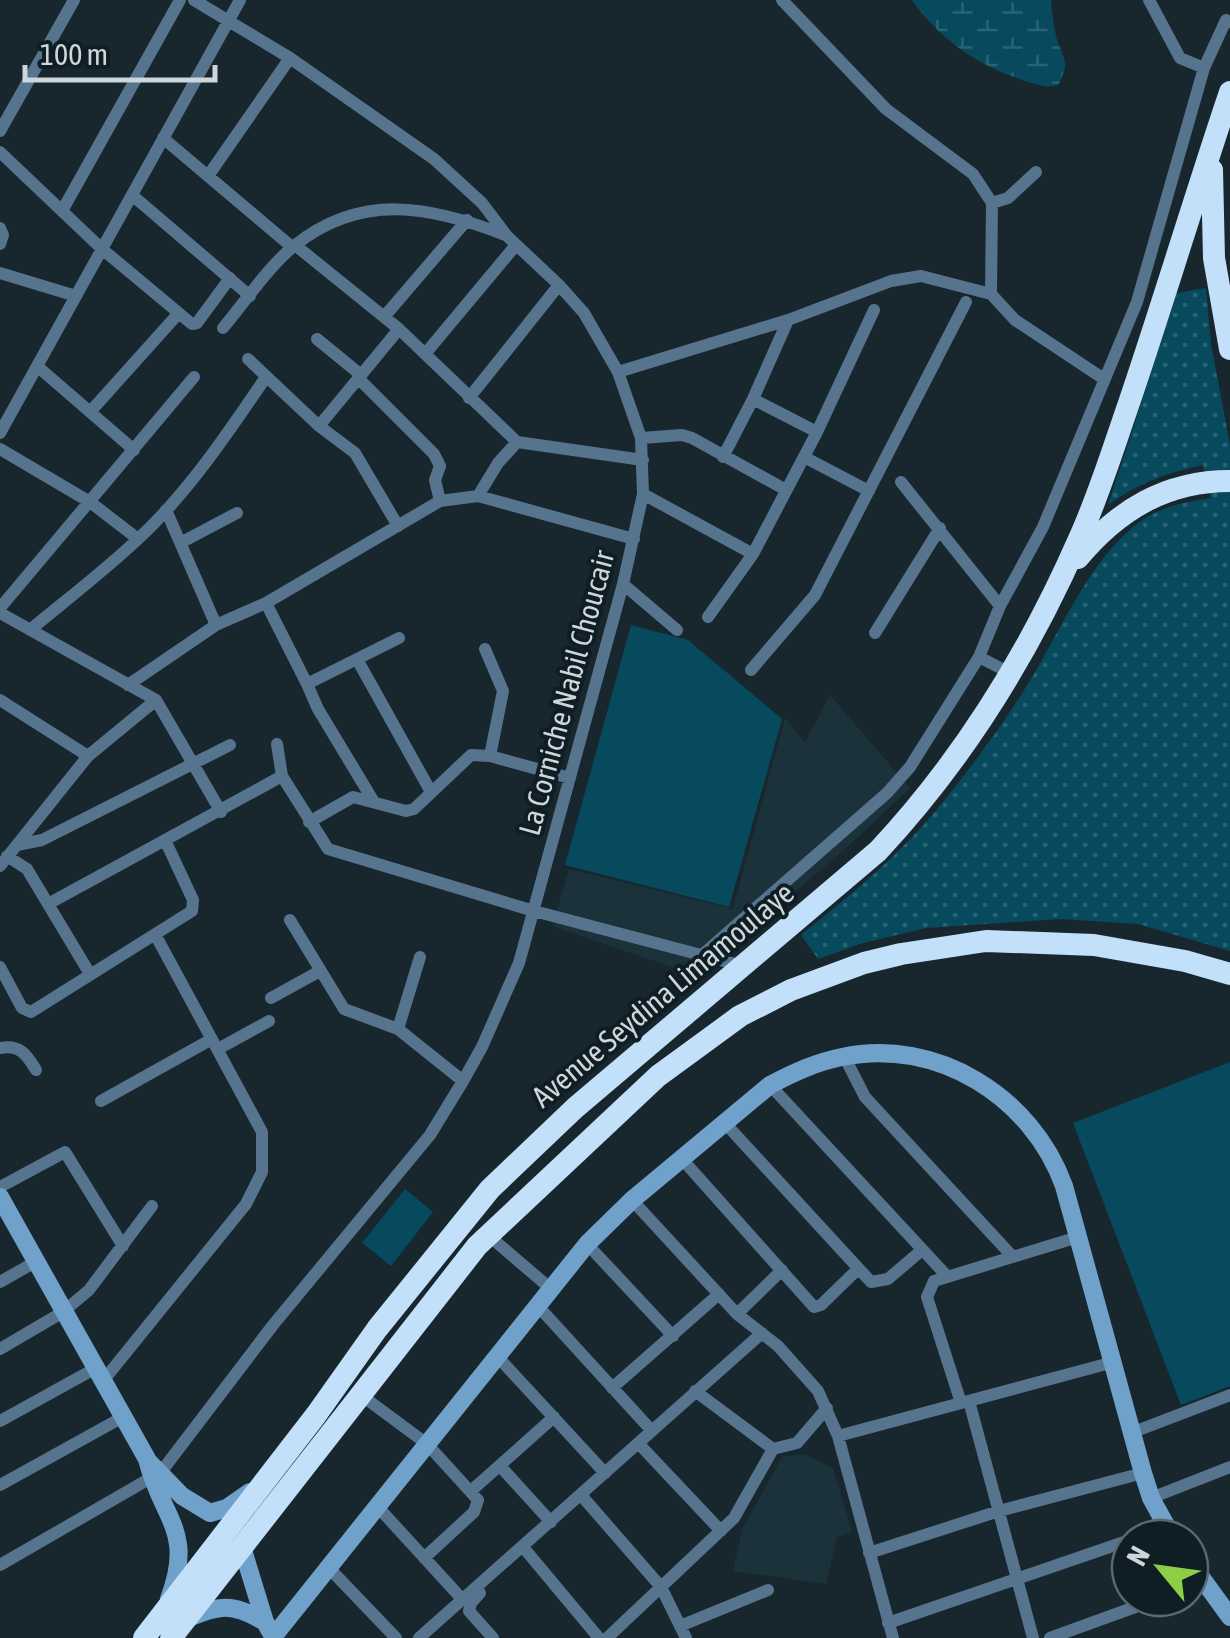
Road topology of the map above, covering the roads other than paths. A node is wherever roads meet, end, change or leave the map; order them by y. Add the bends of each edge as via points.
1 (74, 0) edge
2 (180, 0) edge
3 (194, 0) edge
4 (240, 0) edge
5 (782, 0) edge
6 (1149, 0) edge
7 (228, 20) junction
8 (1230, 22) edge
9 (290, 58) junction
10 (1204, 68) junction
11 (1230, 92) edge
12 (0, 131) edge
13 (163, 138) junction
14 (1213, 142) junction
15 (0, 152) edge
16 (1036, 172) dead end
17 (208, 176) junction
18 (132, 195) junction
19 (992, 204) junction
20 (62, 211) junction
21 (466, 220) junction
22 (0, 228) edge
23 (512, 240) junction
24 (0, 244) edge
25 (294, 246) junction
26 (102, 249) junction
27 (0, 272) edge
28 (230, 278) junction
29 (559, 285) junction
30 (990, 294) junction
31 (76, 296) junction
32 (250, 296) junction
33 (966, 302) dead end
34 (874, 310) dead end
35 (178, 314) junction
36 (384, 317) junction
37 (788, 320) junction
38 (223, 328) dead end
39 (399, 329) junction
40 (317, 339) dead end
41 (1230, 350) edge
42 (425, 354) junction
43 (248, 358) dead end
44 (37, 366) junction
45 (618, 372) junction
46 (266, 376) junction
47 (359, 376) junction
48 (194, 378) dead end
49 (1104, 379) junction
50 (469, 398) junction
51 (754, 399) junction
52 (90, 412) junction
53 (4, 415) edge
54 (318, 426) junction
55 (817, 432) junction
56 (0, 433) edge
57 (641, 438) junction
58 (517, 442) junction
59 (0, 450) edge
60 (134, 450) junction
61 (723, 457) junction
62 (804, 457) junction
63 (643, 460) junction
64 (1230, 480) edge
65 (901, 482) dead end
66 (786, 490) junction
67 (869, 491) junction
68 (642, 494) junction
69 (478, 496) junction
70 (440, 501) junction
71 (90, 502) junction
72 (166, 510) junction
73 (237, 512) dead end
74 (398, 526) junction
75 (940, 528) junction
76 (138, 540) junction
77 (634, 540) junction
78 (182, 542) junction
79 (753, 554) junction
80 (624, 584) junction
81 (266, 603) junction
82 (1000, 606) junction
83 (0, 611) edge
84 (708, 616) dead end
85 (1039, 621) junction
86 (216, 625) junction
87 (30, 630) junction
88 (678, 630) dead end
89 (875, 633) dead end
90 (400, 638) dead end
91 (486, 649) dead end
92 (978, 657) junction
93 (358, 661) junction
94 (750, 670) dead end
95 (1010, 673) junction
96 (308, 684) junction
97 (128, 685) junction
98 (0, 700) edge
99 (156, 700) junction
100 (277, 744) dead end
101 (230, 745) dead end
102 (88, 756) junction
103 (490, 756) junction
104 (194, 763) junction
105 (282, 776) junction
106 (570, 778) junction
107 (431, 792) junction
108 (374, 802) junction
109 (221, 812) junction
110 (309, 822) junction
111 (165, 840) junction
112 (8, 856) edge
113 (48, 904) junction
114 (534, 911) junction
115 (290, 920) dead end
116 (156, 936) junction
117 (1143, 953) junction
118 (702, 956) junction
119 (420, 958) dead end
120 (743, 966) junction
121 (0, 967) edge
122 (320, 971) junction
123 (90, 974) junction
124 (1230, 974) edge
125 (1230, 987) edge
126 (271, 998) dead end
127 (269, 1021) dead end
128 (398, 1029) junction
129 (215, 1044) junction
130 (0, 1048) edge
131 (844, 1056) junction
132 (36, 1070) dead end
133 (463, 1081) junction
134 (770, 1085) junction
135 (101, 1101) dead end
136 (724, 1122) junction
137 (682, 1159) junction
138 (0, 1187) edge
139 (632, 1200) junction
140 (152, 1206) dead end
141 (3, 1208) edge
142 (488, 1235) junction
143 (1078, 1237) junction
144 (586, 1244) junction
145 (124, 1246) junction
146 (922, 1250) junction
147 (1013, 1257) junction
148 (37, 1262) junction
149 (858, 1268) junction
150 (782, 1270) junction
151 (946, 1275) junction
152 (0, 1282) edge
153 (551, 1289) junction
154 (719, 1294) junction
155 (536, 1305) junction
156 (64, 1312) junction
157 (737, 1314) junction
158 (762, 1333) junction
159 (673, 1336) junction
160 (0, 1349) edge
161 (496, 1355) junction
162 (1110, 1363) junction
163 (99, 1374) junction
164 (612, 1388) junction
165 (695, 1391) junction
166 (360, 1395) junction
167 (1230, 1395) edge
168 (965, 1402) junction
169 (828, 1408) junction
170 (124, 1417) junction
171 (554, 1418) junction
172 (0, 1421) edge
173 (652, 1432) junction
174 (1131, 1433) junction
175 (838, 1436) junction
176 (426, 1444) junction
177 (639, 1444) junction
178 (774, 1449) junction
179 (500, 1466) junction
180 (1230, 1467) edge
181 (272, 1473) junction
182 (606, 1473) junction
183 (1143, 1474) junction
184 (156, 1476) junction
185 (0, 1486) edge
186 (472, 1490) junction
187 (581, 1496) junction
188 (1151, 1498) junction
189 (377, 1506) junction
190 (999, 1511) junction
191 (1162, 1518) edge
192 (551, 1522) junction
193 (721, 1531) junction
194 (523, 1547) junction
195 (1110, 1547) edge
196 (242, 1548) junction
197 (870, 1553) junction
198 (424, 1558) junction
199 (0, 1564) edge
200 (328, 1566) junction
201 (495, 1572) junction
202 (1017, 1579) junction
203 (661, 1587) junction
204 (768, 1590) dead end
205 (1210, 1597) edge
206 (462, 1599) junction
207 (1110, 1616) edge
208 (1230, 1617) edge
209 (173, 1624) edge
210 (270, 1632) edge
211 (683, 1632) edge
212 (888, 1633) edge
213 (144, 1638) edge
214 (396, 1638) edge
215 (420, 1638) edge
216 (493, 1638) edge
217 (599, 1638) edge
218 (607, 1638) edge
219 (1033, 1638) edge
220 (1050, 1638) edge

1 - 12 street
2 - 20 street
3 - 7 street, La Corniche Nabil Choucair
4 - 7 street
5 - 19 street via 886,109 973,174
6 - 10 street via 1180,58
7 - 9 street, La Corniche Nabil Choucair
7 - 13 street
8 - 10 street
9 - 17 street
9 - 23 street, La Corniche Nabil Choucair via 434,160
10 - 49 street via 1137,302
11 - 14 highway, Avenue Seydina Limamoulaye
13 - 17 street
13 - 18 street
14 - 41 highway via 1214,258
14 - 85 highway, Avenue Seydina Limamoulaye via 1079,540
15 - 20 street
16 - 19 street
17 - 25 street
18 - 26 street
18 - 28 street
19 - 30 street
20 - 26 street
21 - 23 street
21 - 25 street via 389,208 355,214
21 - 36 street
22 - 24 street
23 - 29 street, La Corniche Nabil Choucair
23 - 42 street
25 - 32 street
25 - 36 street
26 - 31 street
26 - 35 street
27 - 31 street
28 - 32 street
28 - 35 street via 197,323
29 - 45 street, La Corniche Nabil Choucair
29 - 50 street
30 - 37 street via 921,276
30 - 49 street via 1016,320
31 - 44 street
32 - 38 street
33 - 67 street
34 - 55 street
35 - 52 street
36 - 39 street
37 - 45 street
37 - 51 street
39 - 42 street
39 - 47 street
40 - 47 street
42 - 50 street
43 - 46 street
44 - 52 street
44 - 53 street
45 - 57 street, La Corniche Nabil Choucair
46 - 54 street
46 - 72 street
47 - 54 street
47 - 70 street via 434,454
48 - 60 street
49 - 82 street via 1043,527
50 - 58 street
51 - 55 street
51 - 61 street
52 - 60 street
53 - 56 street
54 - 74 street via 355,453
55 - 62 street
57 - 61 street via 682,435
57 - 63 street, La Corniche Nabil Choucair
58 - 63 street
58 - 69 street
59 - 71 street
60 - 71 street
61 - 66 street
62 - 66 street
62 - 67 street
63 - 68 street, La Corniche Nabil Choucair
64 - 85 highway via 1172,488 1116,518 1076,561
65 - 75 street
66 - 79 street
67 - 94 street via 816,595
68 - 77 street, La Corniche Nabil Choucair
68 - 79 street
69 - 70 street
69 - 77 street
70 - 74 street
71 - 76 street
71 - 83 street
72 - 76 street
72 - 78 street
73 - 78 street
74 - 81 street
75 - 82 street
75 - 89 street
76 - 87 street
77 - 80 street, La Corniche Nabil Choucair
78 - 86 street
79 - 84 street
80 - 88 street
80 - 106 street, La Corniche Nabil Choucair
81 - 86 street
81 - 96 street
82 - 92 street
83 - 87 street
85 - 95 highway, Avenue Seydina Limamoulaye
86 - 97 street
87 - 97 street
90 - 93 street
91 - 103 street via 503,691
92 - 95 street
92 - 118 street via 887,793
93 - 96 street
93 - 107 street
95 - 120 highway, Avenue Seydina Limamoulaye via 958,756 904,823
96 - 108 street
97 - 99 street
98 - 102 street
99 - 102 street
99 - 104 street
100 - 105 street
101 - 104 street
102 - 112 street
103 - 106 street
103 - 107 street via 471,755
104 - 109 street
104 - 112 street
105 - 109 street
105 - 110 street
106 - 114 street, La Corniche Nabil Choucair
107 - 108 street via 406,811
108 - 110 street via 353,798
109 - 111 street
110 - 114 street via 338,853
111 - 113 street
111 - 116 street via 195,906
112 - 113 street via 27,869
113 - 123 street
114 - 118 street
114 - 133 street, La Corniche Nabil Choucair via 501,1007
115 - 122 street
116 - 123 street
116 - 129 street
117 - 124 highway
117 - 125 highway
117 - 142 highway, Avenue Seydina Limamoulaye via 1094,944 986,941 901,954 792,990 740,1016 658,1076
118 - 120 street
119 - 128 street
120 - 181 highway, Avenue Seydina Limamoulaye via 490,1188
121 - 123 street via 22,1008 31,1012
122 - 126 street
122 - 128 street via 344,1009
127 - 129 street
128 - 133 street
129 - 135 street
129 - 163 street via 262,1132 262,1172 246,1204
130 - 132 street via 24,1052
131 - 134 street
131 - 143 street via 938,1063 1004,1099 1048,1149
131 - 147 street via 865,1097
133 - 184 street, La Corniche Nabil Choucair via 413,1157
134 - 136 street
134 - 146 street
136 - 137 street
136 - 149 street
137 - 139 street
137 - 150 street
138 - 145 street via 65,1152
139 - 144 street
139 - 154 street
140 - 145 street
141 - 148 street
142 - 153 street
142 - 166 highway, Avenue Seydina Limamoulaye
143 - 147 street
143 - 162 street
144 - 153 street
144 - 159 street
145 - 156 street
146 - 149 street via 882,1282 871,1282
146 - 151 street
147 - 151 street
148 - 152 street
148 - 156 street
149 - 150 street via 818,1307
150 - 157 street
151 - 168 street via 934,1281 927,1297
153 - 155 street
154 - 157 street
154 - 159 street
155 - 161 street
155 - 164 street
156 - 160 street
156 - 163 street
157 - 158 street
158 - 165 street
158 - 169 street via 807,1376
159 - 164 street
161 - 171 street
161 - 176 street
162 - 168 street
162 - 174 street
163 - 170 street
163 - 172 street
164 - 173 street
165 - 173 street
165 - 178 street
166 - 176 street
166 - 196 highway, Avenue Seydina Limamoulaye
167 - 174 street
168 - 175 street
168 - 190 street
169 - 175 street
169 - 178 street via 797,1442
170 - 184 street
170 - 185 street
171 - 179 street
171 - 182 street
173 - 177 street
174 - 183 street
175 - 197 street
176 - 186 street
176 - 189 street
177 - 182 street
177 - 193 street
178 - 193 street
179 - 186 street
179 - 192 street
180 - 188 street
181 - 184 street via 241,1500 210,1513
181 - 209 highway, Avenue Seydina Limamoulaye
182 - 187 street
183 - 188 street
183 - 190 street
184 - 199 street
184 - 209 street via 179,1538
186 - 198 street via 478,1500 474,1512
187 - 192 street
187 - 203 street
188 - 191 street
189 - 198 street
189 - 200 street
190 - 197 street
190 - 202 street
192 - 194 street
193 - 203 street
194 - 201 street
194 - 217 street
195 - 202 street
196 - 209 highway, Avenue Seydina Limamoulaye
196 - 210 street
197 - 212 street
198 - 206 street
200 - 210 street
200 - 214 street
201 - 206 street
201 - 216 street via 470,1611
202 - 212 street
202 - 219 street
203 - 211 street
203 - 218 street
204 - 211 street
205 - 208 street
206 - 215 street
207 - 220 street
209 - 210 street via 232,1606
209 - 213 highway, Avenue Seydina Limamoulaye

